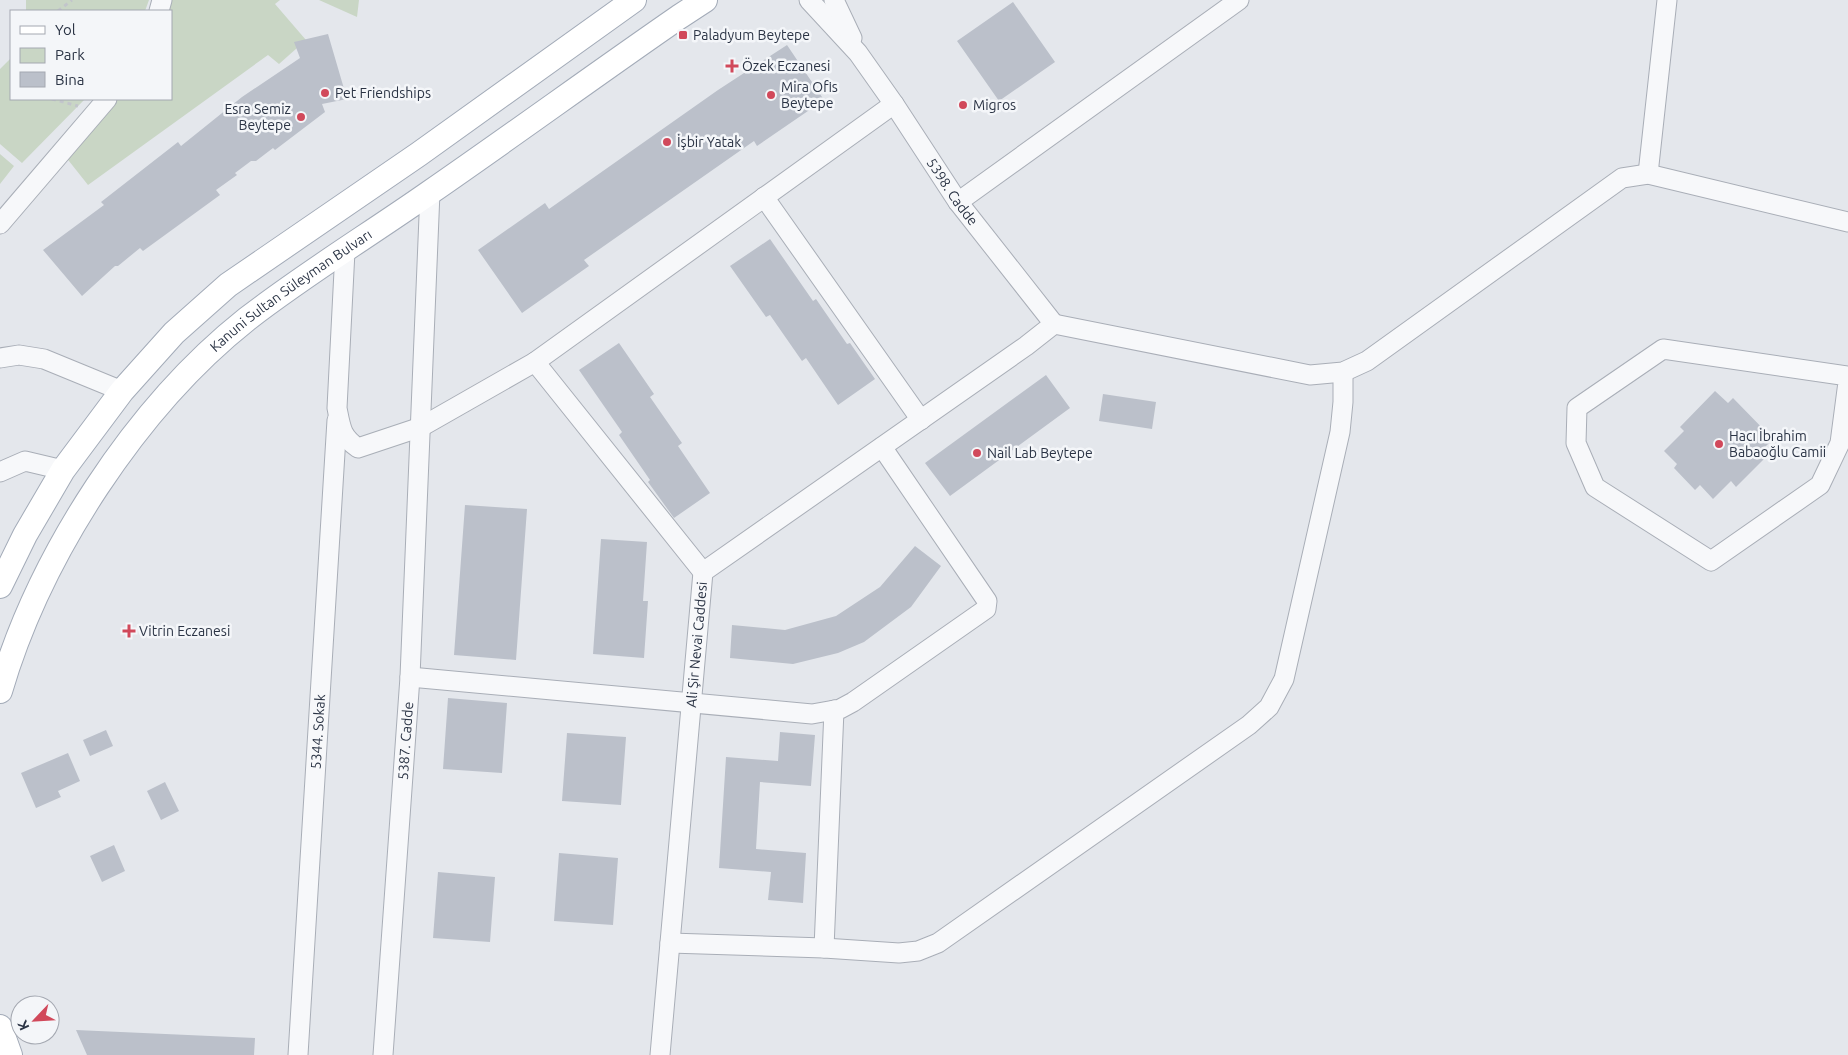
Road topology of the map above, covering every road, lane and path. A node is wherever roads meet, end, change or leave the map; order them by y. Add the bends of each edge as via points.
1 (72, 0) edge
2 (634, 0) edge
3 (705, 0) edge
4 (809, 0) edge
5 (834, 0) edge
6 (1238, 0) edge
7 (1667, 0) edge
8 (59, 10) edge
9 (858, 53) junction
10 (55, 100) edge
11 (894, 104) junction
12 (102, 105) edge
13 (1648, 174) junction
14 (430, 192) junction
15 (764, 197) junction
16 (958, 202) junction
17 (1848, 222) edge
18 (0, 224) edge
19 (345, 251) junction
20 (1054, 324) junction
21 (0, 358) edge
22 (535, 362) junction
23 (1343, 372) junction
24 (1848, 376) edge
25 (1848, 382) edge
26 (122, 391) junction
27 (337, 408) junction
28 (921, 420) junction
29 (422, 427) junction
30 (882, 446) junction
31 (63, 470) junction
32 (0, 472) edge
33 (703, 572) junction
34 (0, 586) edge
35 (410, 677) junction
36 (0, 691) edge
37 (691, 704) junction
38 (834, 710) junction
39 (670, 943) junction
40 (824, 948) junction
41 (0, 1027) edge
42 (10, 1055) edge
43 (298, 1055) edge
44 (383, 1055) edge
45 (660, 1055) edge

1 - 8 path
2 - 26 main road via 419,154 228,285 174,333
3 - 14 main road, Kanuni Sultan Süleyman Bulvarı
4 - 9 street, 5398. Cadde
5 - 9 street, 5398. Cadde
6 - 16 street
7 - 13 street
9 - 11 street, 5398. Cadde
10 - 12 path via 68,104
11 - 15 street
11 - 16 street, 5398. Cadde
12 - 18 street
13 - 17 street
13 - 23 street via 1622,178 1367,361
14 - 19 main road, Kanuni Sultan Süleyman Bulvarı
14 - 29 street, 5387. Cadde
15 - 22 street
15 - 28 street
16 - 20 street, 5398. Cadde
19 - 27 street, 5344. Sokak
19 - 36 main road, Kanuni Sultan Süleyman Bulvarı via 235,330 198,364 140,429 86,504 46,575
20 - 23 street via 1310,375
20 - 28 street, Ali Şir Nevai Caddesi
21 - 26 street via 19,355 44,359
22 - 29 street
22 - 33 street
23 - 40 street via 1340,432 1284,679 1269,707 1250,725 938,944 899,953
24 - 25 street via 1664,349 1577,408 1576,443 1595,487 1711,561 1820,485 1840,443
26 - 31 main road
27 - 29 street via 347,440 358,448
27 - 43 street, 5344. Sokak
28 - 30 street, Ali Şir Nevai Caddesi
29 - 35 street, 5387. Cadde
30 - 33 street, Ali Şir Nevai Caddesi
30 - 38 street via 987,601 986,610 853,702
31 - 32 street via 26,461
31 - 34 main road
33 - 37 street, Ali Şir Nevai Caddesi
35 - 37 street
35 - 44 street, 5387. Cadde
37 - 38 street via 812,714
37 - 39 street, Ali Şir Nevai Caddesi
38 - 40 street
39 - 40 street
39 - 45 street, Ali Şir Nevai Caddesi
41 - 42 main road

